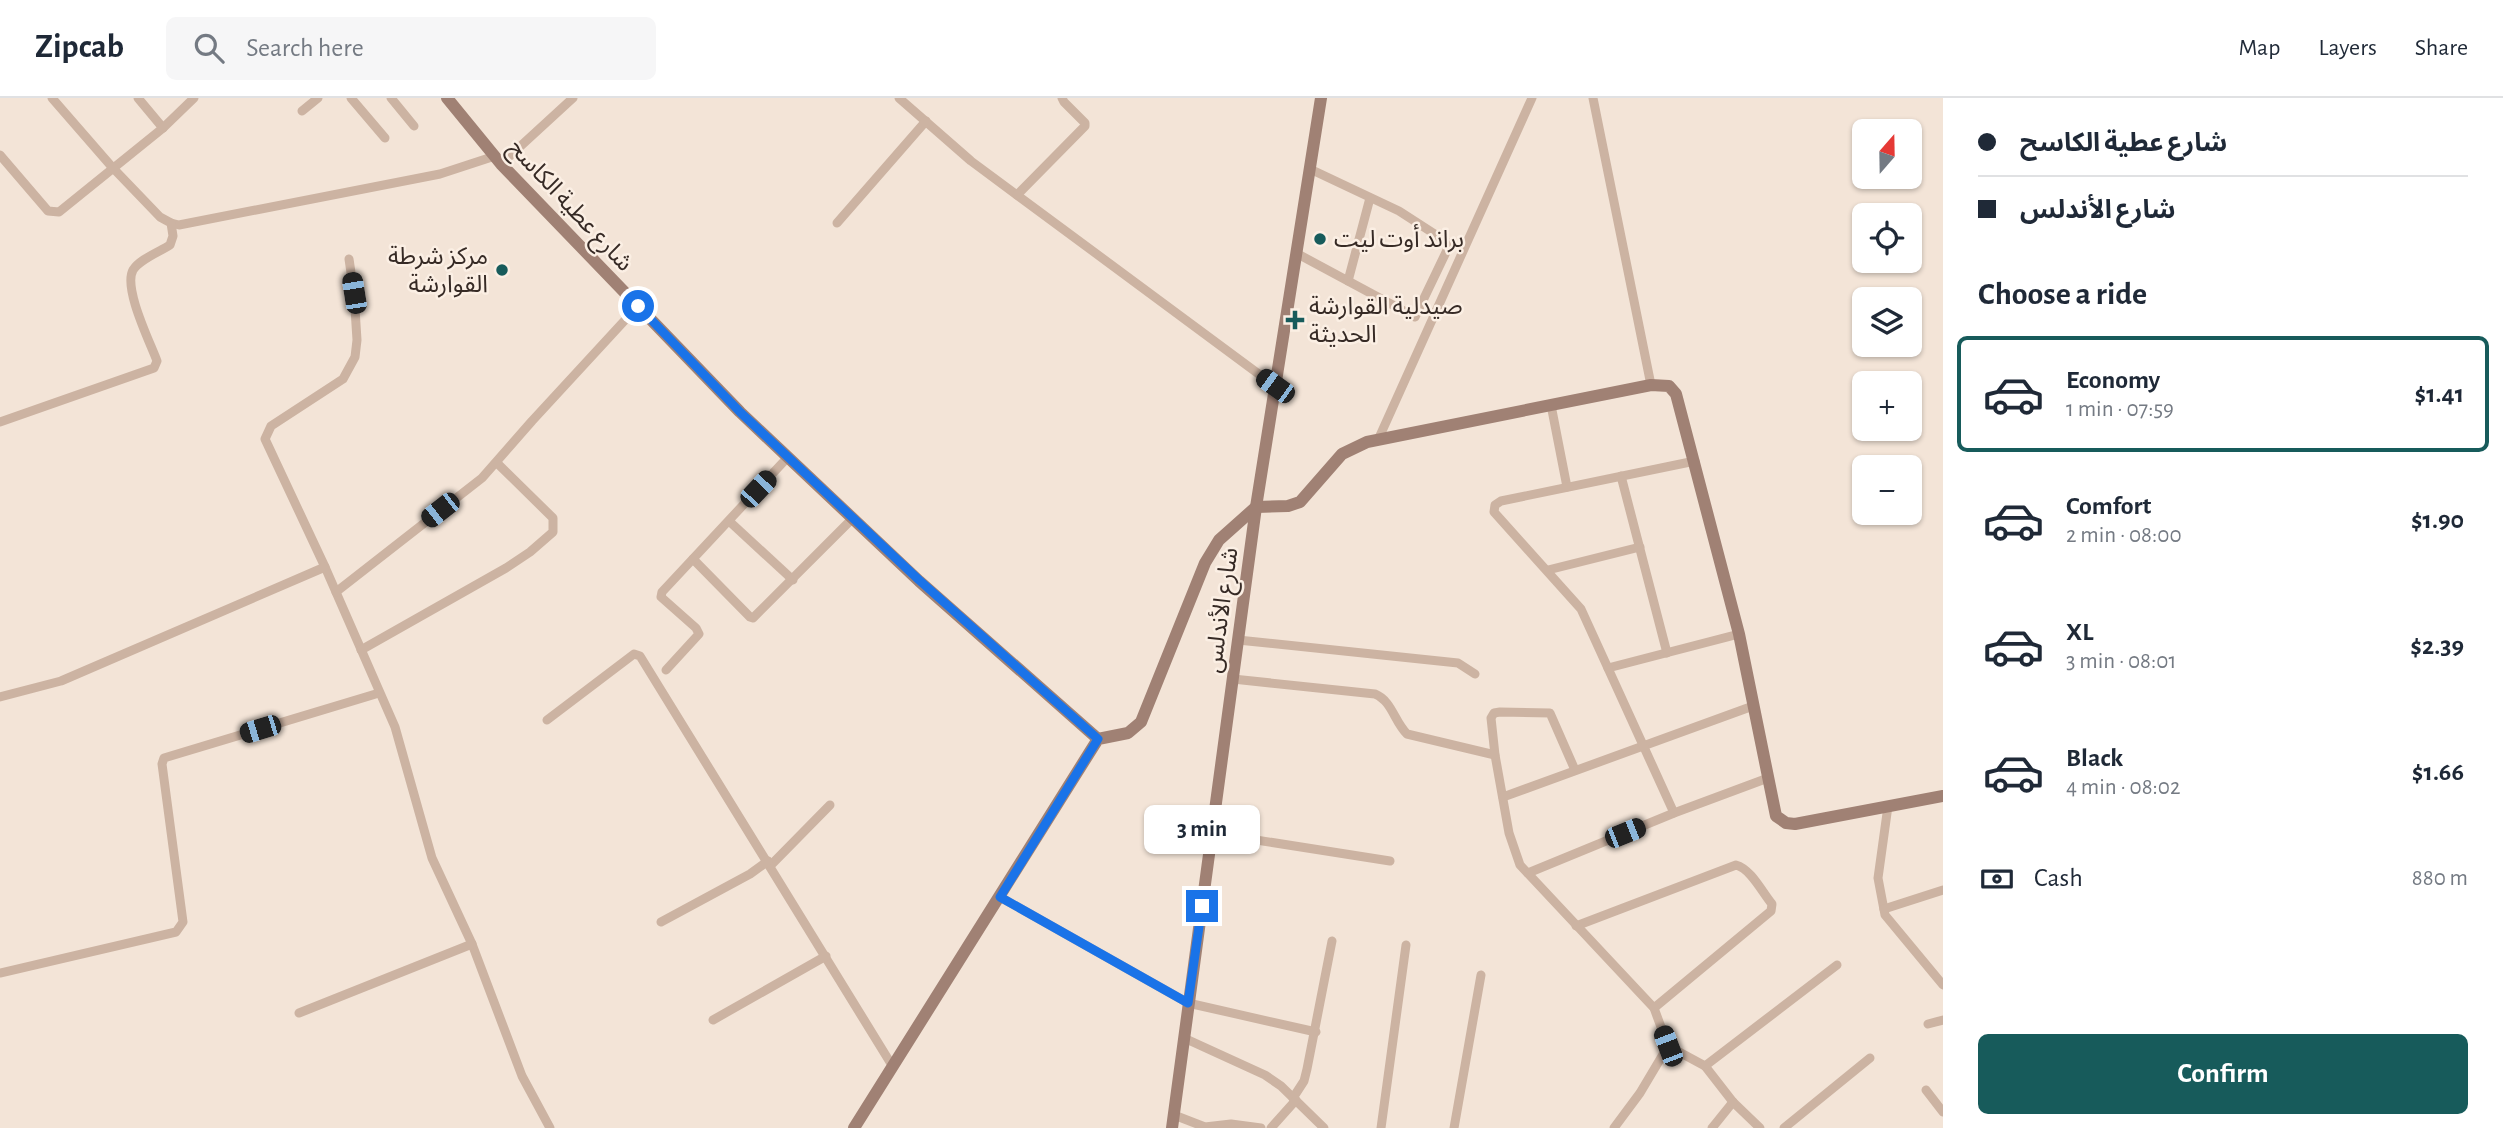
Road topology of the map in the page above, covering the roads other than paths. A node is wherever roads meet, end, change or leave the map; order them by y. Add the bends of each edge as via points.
1 (52, 98) edge
2 (138, 98) edge
3 (194, 98) edge
4 (316, 98) edge
5 (351, 98) edge
6 (391, 98) edge
7 (447, 98) edge
8 (573, 98) edge
9 (899, 98) edge
10 (1062, 98) edge
11 (1321, 98) edge
12 (1532, 98) edge
13 (1593, 98) edge
14 (302, 111) dead end
15 (926, 121) junction
16 (414, 126) dead end
17 (163, 128) junction
18 (385, 138) dead end
19 (0, 155) edge
20 (498, 160) junction
21 (112, 167) junction
22 (1310, 169) junction
23 (1017, 195) junction
24 (1370, 198) junction
25 (171, 223) junction
26 (837, 223) dead end
27 (1296, 253) junction
28 (349, 259) dead end
29 (1348, 281) junction
30 (638, 306) junction
31 (1651, 385) junction
32 (1275, 386) junction
33 (1551, 405) junction
34 (0, 422) edge
35 (1378, 440) junction
36 (788, 457) junction
37 (1695, 461) junction
38 (496, 463) junction
39 (1621, 476) junction
40 (1567, 487) junction
41 (1256, 507) junction
42 (853, 518) junction
43 (729, 520) junction
44 (1640, 547) junction
45 (693, 559) junction
46 (325, 567) junction
47 (1548, 570) junction
48 (793, 580) junction
49 (336, 592) junction
50 (1740, 635) junction
51 (1238, 640) junction
52 (361, 650) junction
53 (1668, 653) junction
54 (1608, 668) junction
55 (666, 670) dead end
56 (1475, 674) dead end
57 (1233, 679) junction
58 (379, 693) junction
59 (0, 696) edge
60 (1753, 706) junction
61 (547, 720) dead end
62 (1098, 739) junction
63 (1643, 744) junction
64 (1495, 755) junction
65 (1575, 770) junction
66 (1768, 778) junction
67 (1943, 796) edge
68 (1503, 797) junction
69 (830, 805) dead end
70 (1888, 806) junction
71 (1674, 813) junction
72 (1212, 833) junction
73 (1390, 862) dead end
74 (769, 863) junction
75 (1528, 873) junction
76 (1943, 890) edge
77 (1000, 897) junction
78 (1884, 909) junction
79 (661, 922) dead end
80 (1576, 926) junction
81 (1332, 941) dead end
82 (472, 944) junction
83 (1406, 945) dead end
84 (826, 956) junction
85 (1837, 965) dead end
86 (0, 973) edge
87 (1481, 975) dead end
88 (1943, 985) edge
89 (1188, 1003) junction
90 (1654, 1008) junction
91 (299, 1013) dead end
92 (713, 1020) dead end
93 (1943, 1020) edge
94 (1928, 1024) dead end
95 (1316, 1032) junction
96 (1184, 1038) junction
97 (1668, 1046) junction
98 (1870, 1058) dead end
99 (1704, 1066) junction
100 (893, 1067) junction
101 (1926, 1090) dead end
102 (1294, 1099) junction
103 (1733, 1102) junction
104 (1943, 1112) edge
105 (1173, 1122) edge
106 (546, 1126) edge
107 (854, 1128) edge
108 (1261, 1128) edge
109 (1271, 1128) edge
110 (1324, 1128) edge
111 (1381, 1128) edge
112 (1454, 1128) edge
113 (1614, 1128) edge
114 (1712, 1128) edge
115 (1760, 1128) edge
116 (1784, 1128) edge

1 - 21 street
2 - 17 street
3 - 17 street
4 - 14 street
5 - 18 street
6 - 16 street
7 - 20 main road, شارع عطية الكاسح
8 - 20 street
9 - 15 street
10 - 23 street via 1085,126
11 - 22 main road, شارع الأندلس
12 - 35 street
13 - 31 street
15 - 23 street
15 - 26 street
17 - 21 street
19 - 21 street via 54,213
20 - 25 street
20 - 30 main road, شارع عطية الكاسح
21 - 25 street
22 - 24 street
22 - 27 main road, شارع الأندلس
23 - 32 street
24 - 29 street
24 - 29 street via 1399,211 1449,246 1416,317
25 - 34 street via 170,245 141,262 132,274 131,288 157,361 154,369
27 - 29 street
27 - 32 main road, شارع الأندلس
28 - 46 street via 357,328 355,357 343,379 271,426 265,439
30 - 36 main road, شارع عطية الكاسح
30 - 38 street
31 - 33 main road
31 - 37 main road via 1669,386 1676,394
32 - 41 main road, شارع الأندلس
33 - 35 main road
33 - 40 street
35 - 41 main road via 1342,454 1300,502
36 - 42 main road, شارع عطية الكاسح
36 - 43 street
37 - 39 street
37 - 50 main road
38 - 49 street
38 - 52 street via 553,518 553,532 506,568
39 - 40 street
39 - 44 street
40 - 47 street via 1495,505 1494,512
41 - 51 main road, شارع الأندلس
41 - 62 main road via 1219,540 1205,563 1141,722 1128,733
42 - 48 street
42 - 62 main road, شارع عطية الكاسح
43 - 45 street
43 - 48 street
44 - 47 street
44 - 53 street
45 - 48 street via 750,617 757,616
45 - 55 street via 661,597 699,634
46 - 49 street
46 - 59 street via 61,681
47 - 54 street via 1581,609
49 - 52 street
50 - 53 street
50 - 60 main road
51 - 56 street via 1458,663
51 - 57 main road, شارع الأندلس
52 - 58 street
53 - 54 street
54 - 63 street
57 - 64 street via 1375,694 1383,697 1407,734
57 - 72 main road, شارع الأندلس
58 - 82 street via 395,727 432,858
58 - 86 street via 164,758 183,922 180,928
60 - 63 street
60 - 66 main road
61 - 74 street via 634,654 640,656
62 - 77 main road
63 - 65 street
63 - 71 street
64 - 65 street via 1494,713 1546,711 1552,715
64 - 68 street
65 - 68 street
66 - 70 main road via 1776,816 1786,823
66 - 71 street
67 - 70 main road
68 - 75 street via 1515,853
69 - 74 street
70 - 78 street via 1878,878
71 - 75 street
72 - 73 street
72 - 89 main road, شارع الأندلس
74 - 79 street
74 - 84 street
75 - 80 street
76 - 78 street
77 - 89 street
77 - 100 main road
78 - 88 street
80 - 90 street
80 - 90 street via 1736,865 1747,872 1772,904 1771,911
81 - 95 street
82 - 91 street
82 - 106 street
83 - 111 street
84 - 92 street
84 - 100 street
85 - 99 street
87 - 112 street
89 - 95 street
89 - 96 main road, شارع الأندلس
90 - 97 street
93 - 94 street
95 - 102 street via 1304,1082
96 - 102 street via 1265,1075
96 - 105 main road, شارع الأندلس
97 - 99 street
97 - 113 street
98 - 116 street
99 - 103 street
100 - 107 main road
101 - 104 street
102 - 109 street
102 - 110 street
103 - 114 street
103 - 115 street
105 - 108 street

